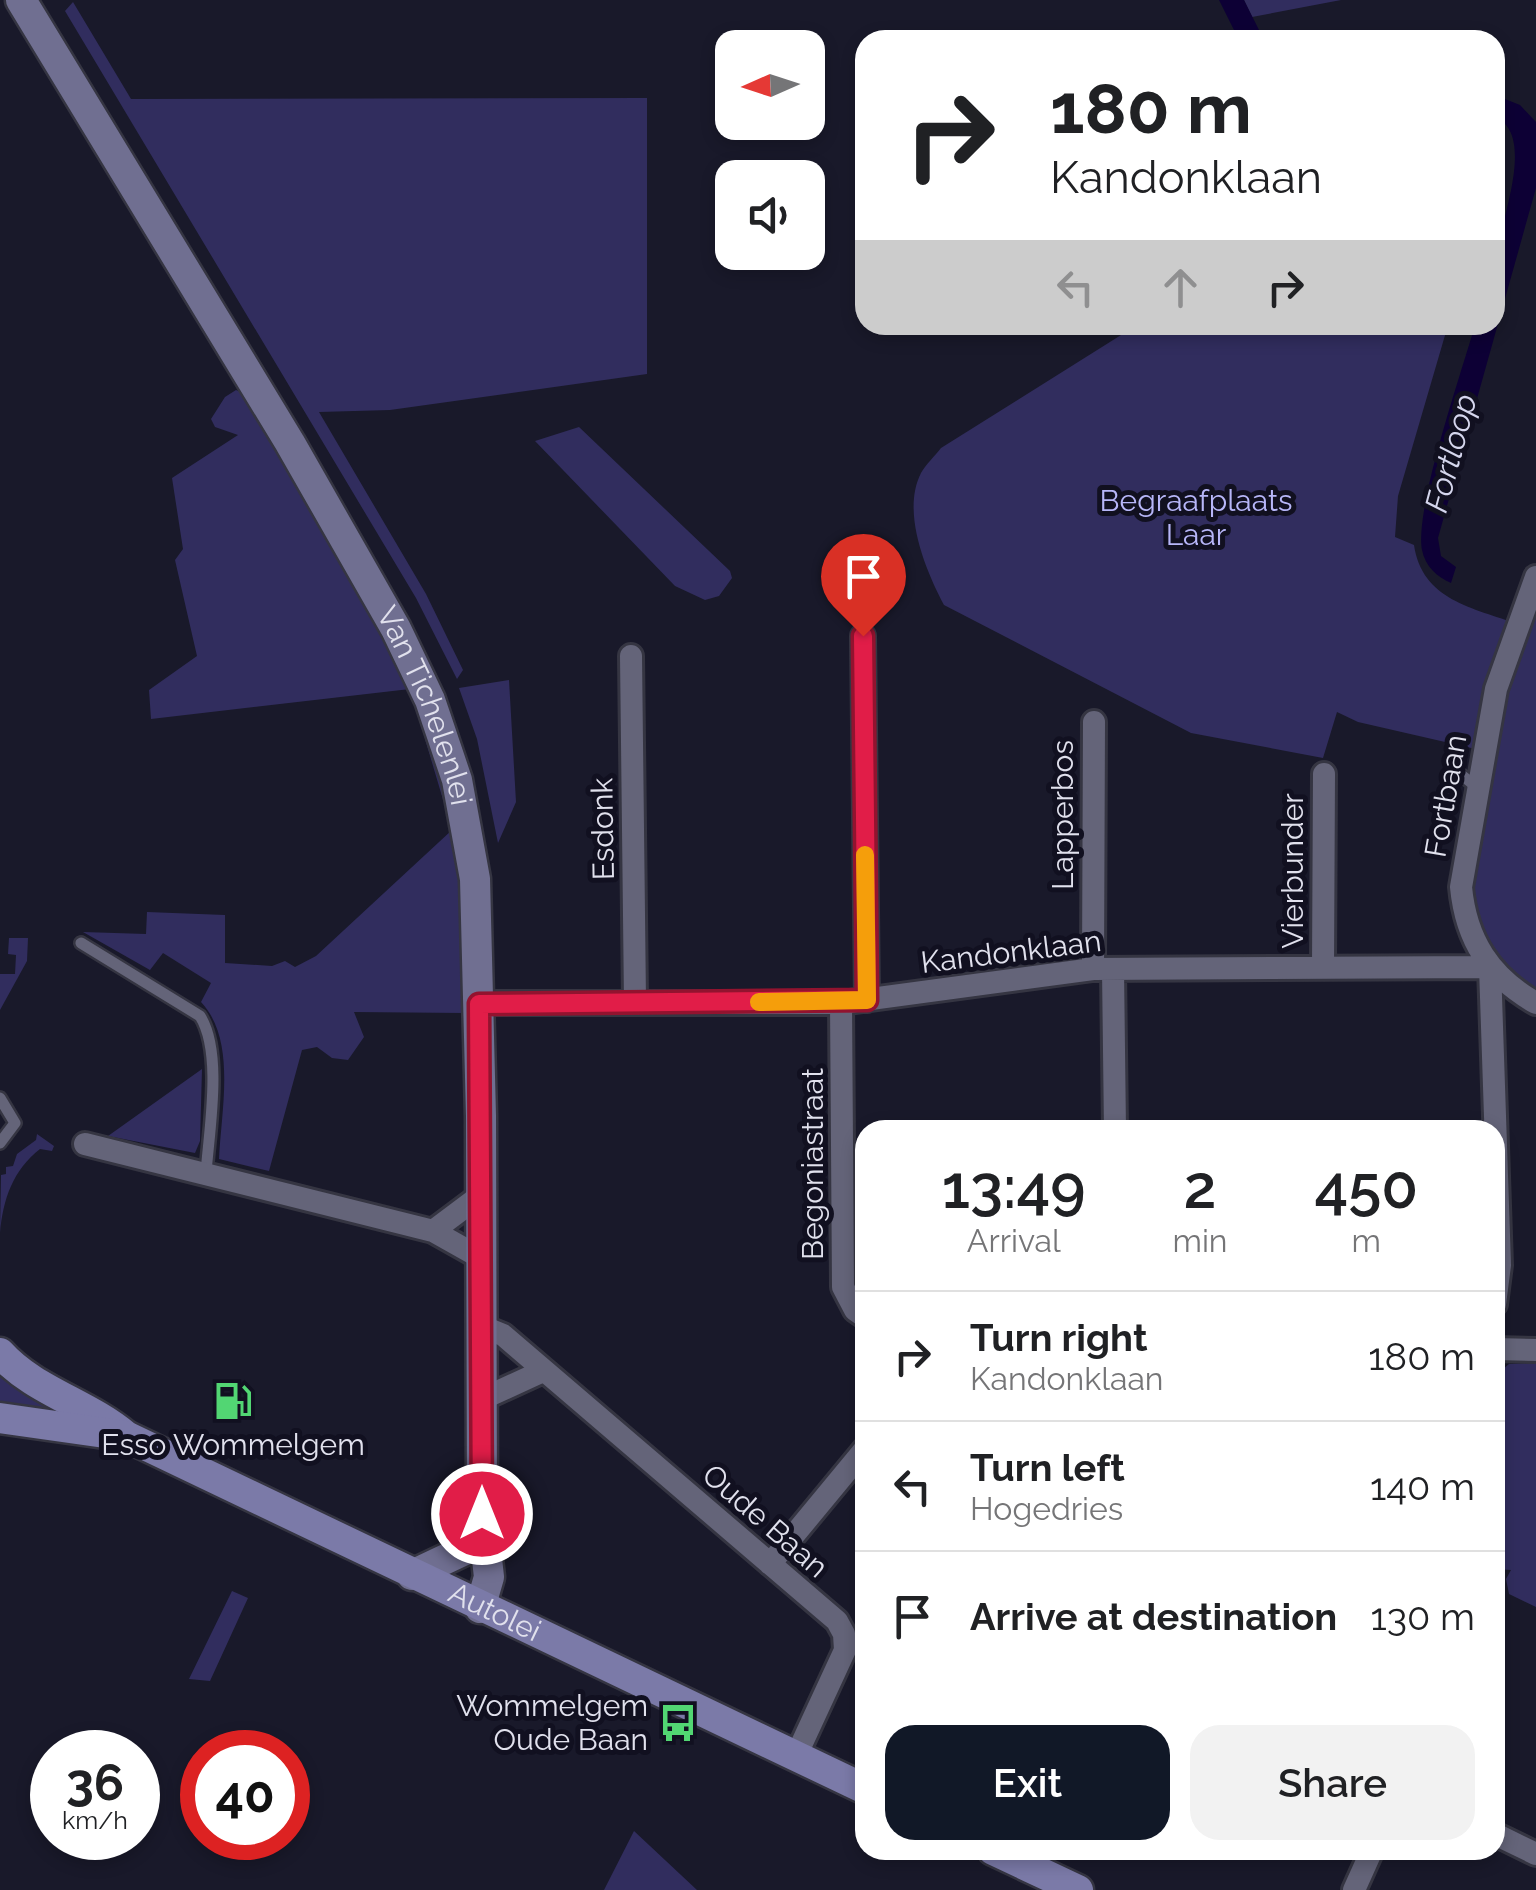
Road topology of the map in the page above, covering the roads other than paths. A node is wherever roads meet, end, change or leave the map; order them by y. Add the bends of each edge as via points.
1 (21, 0) edge
2 (1536, 577) edge
3 (863, 636) dead end
4 (632, 656) dead end
5 (1094, 722) dead end
6 (1455, 770) dead end
7 (1324, 774) dead end
8 (1478, 788) junction
9 (81, 943) dead end
10 (1490, 967) junction
11 (1323, 968) junction
12 (1103, 969) junction
13 (867, 1000) junction
14 (635, 1001) junction
15 (841, 1003) junction
16 (1536, 1003) edge
17 (479, 1004) junction
18 (0, 1098) edge
19 (1114, 1120) edge
20 (1495, 1120) edge
21 (0, 1143) edge
22 (85, 1144) dead end
23 (206, 1174) junction
24 (481, 1195) junction
25 (433, 1231) junction
26 (481, 1258) junction
27 (855, 1311) edge
28 (481, 1326) junction
29 (1505, 1349) edge
30 (1536, 1350) edge
31 (0, 1353) edge
32 (543, 1371) junction
33 (482, 1399) junction
34 (0, 1418) edge
35 (126, 1436) junction
36 (855, 1461) edge
37 (482, 1514) junction
38 (770, 1564) junction
39 (412, 1575) junction
40 (480, 1608) junction
41 (796, 1756) junction
42 (855, 1784) edge
43 (1505, 1839) edge
44 (1536, 1854) edge
45 (1015, 1860) edge
46 (1368, 1860) edge
47 (1078, 1890) edge
48 (1354, 1890) edge

1 - 17 street, Van Tichelenlei via 290,443 421,678 470,837
2 - 8 street, Fortbaan via 1496,688
3 - 13 street
4 - 14 street, Esdonk
5 - 12 street, Lapperbos
6 - 8 lane
7 - 11 street, Vierbunder
8 - 10 street, Fortbaan via 1461,888 1474,941
9 - 23 lane via 207,1026
10 - 11 street, Kandonklaan
10 - 16 street, Fortbaan
10 - 20 street
11 - 12 street, Kandonklaan
12 - 13 street, Kandonklaan
12 - 19 street, Lapperbos
13 - 15 street, Kandonklaan
14 - 15 street, Kandonklaan
14 - 17 street, Kandonklaan
15 - 27 street, Begoniastraat via 844,1287
17 - 24 street, Van Tichelenlei
18 - 21 lane via 14,1123
22 - 23 street
23 - 25 street
24 - 25 street
24 - 26 street, Van Tichelenlei
25 - 26 street
26 - 28 street, Van Tichelenlei
28 - 32 street, Oude Baan via 502,1335
28 - 33 street, Van Tichelenlei
29 - 30 street
31 - 35 main road, Autolei via 20,1374 100,1414
32 - 33 street
32 - 38 street, Oude Baan
33 - 37 street, Van Tichelenlei
34 - 35 main road, Autolei
35 - 39 main road, Autolei
36 - 38 street
37 - 39 street via 467,1550
37 - 40 street, Van Tichelenlei via 489,1577
38 - 41 street, Oude Baan via 844,1634 844,1650
39 - 40 main road, Autolei
40 - 41 main road, Autolei
41 - 42 main road, Autolei
43 - 44 street
45 - 47 main road
46 - 48 street

